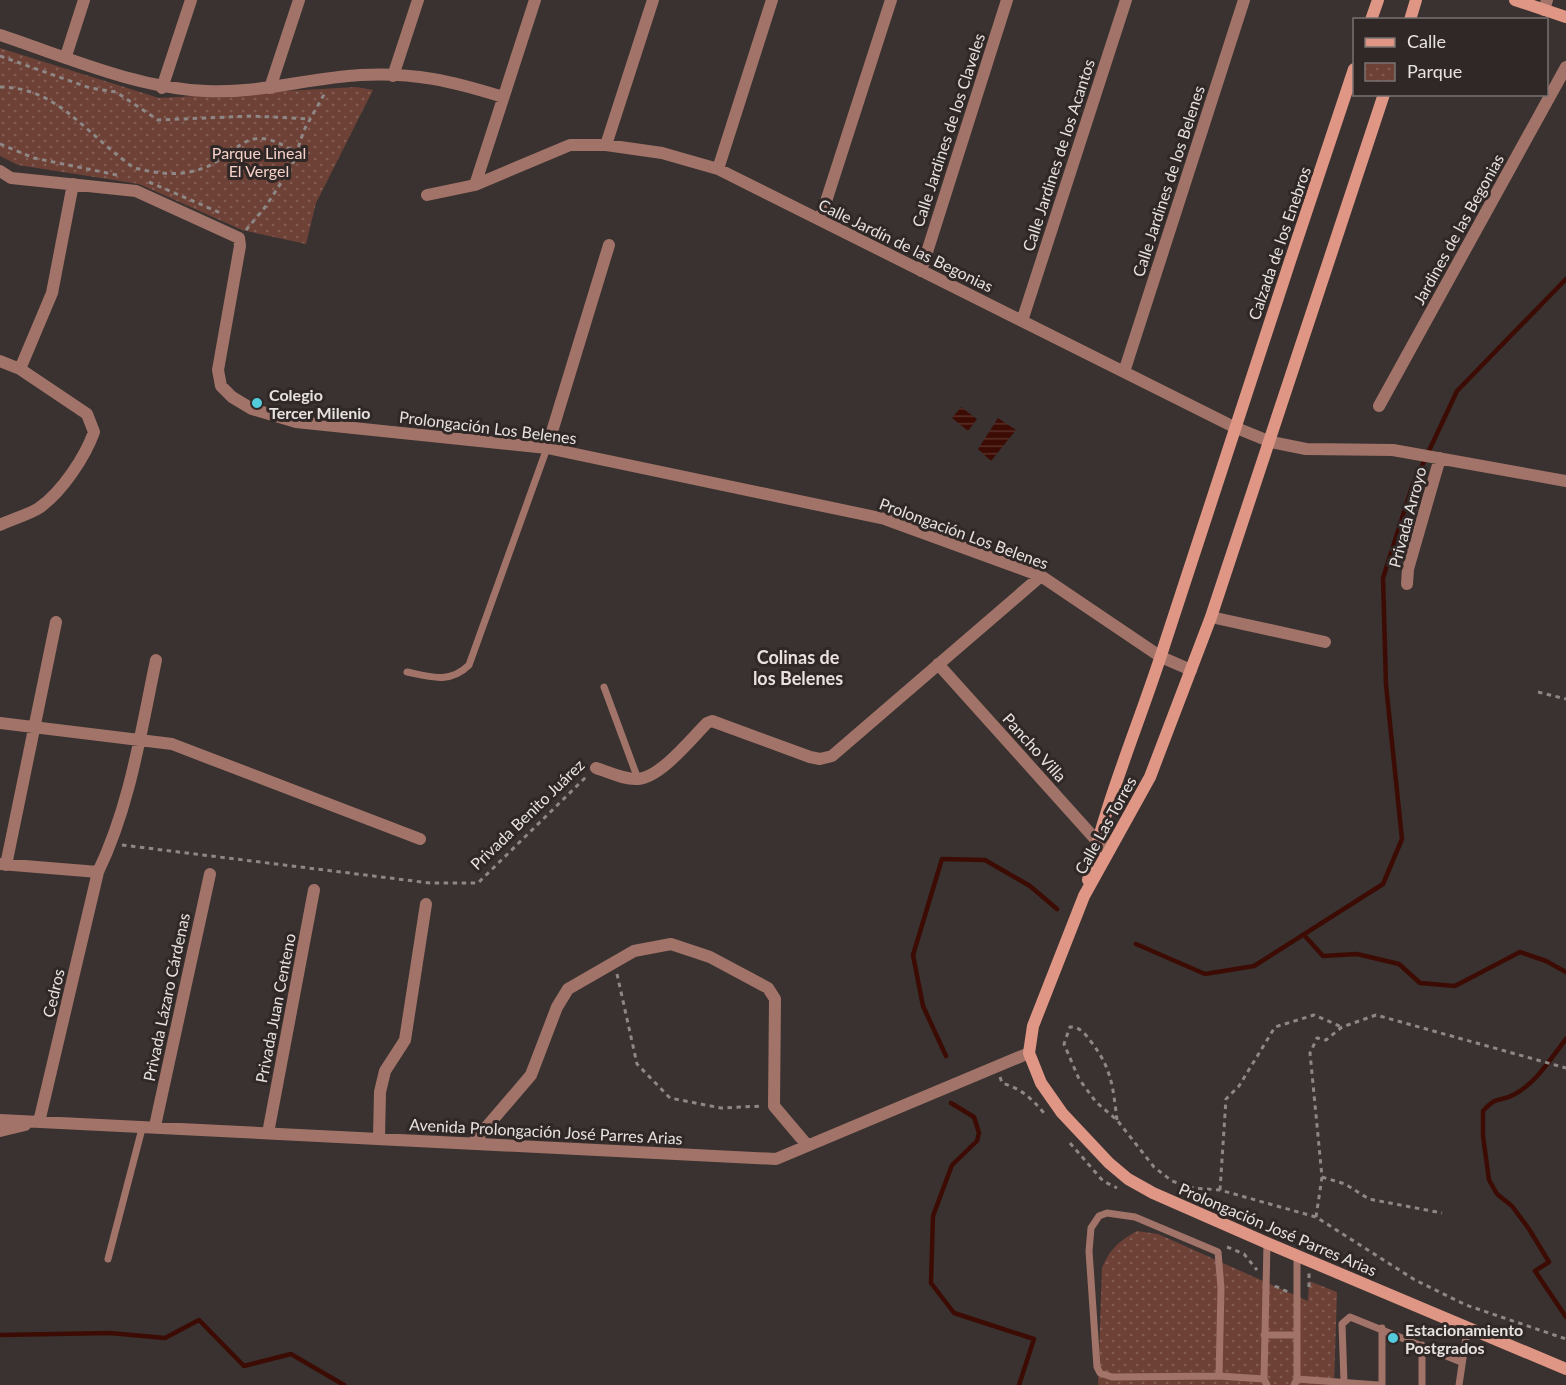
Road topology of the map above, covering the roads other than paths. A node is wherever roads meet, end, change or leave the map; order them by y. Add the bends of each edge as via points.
1 (84, 0) edge
2 (191, 0) edge
3 (299, 0) edge
4 (418, 0) edge
5 (535, 0) edge
6 (653, 0) edge
7 (772, 0) edge
8 (891, 0) edge
9 (1007, 0) edge
10 (1126, 0) edge
11 (1244, 0) edge
12 (1378, 0) edge
13 (1416, 0) edge
14 (1515, 0) edge
15 (1546, 5) edge
16 (1566, 17) edge
17 (1372, 18) edge
18 (1411, 18) edge
19 (0, 35) edge
20 (66, 56) junction
21 (1566, 67) edge
22 (1353, 72) edge
23 (393, 76) junction
24 (162, 88) junction
25 (270, 88) junction
26 (1383, 96) edge
27 (503, 98) junction
28 (606, 145) junction
29 (718, 169) junction
30 (0, 171) edge
31 (73, 184) junction
32 (475, 184) junction
33 (427, 195) dead end
34 (820, 220) junction
35 (609, 245) dead end
36 (921, 271) junction
37 (1022, 321) junction
38 (0, 361) edge
39 (20, 369) junction
40 (1124, 372) junction
41 (1379, 406) dead end
42 (1234, 427) junction
43 (1271, 442) junction
44 (547, 448) junction
45 (1438, 458) junction
46 (1566, 481) edge
47 (0, 525) edge
48 (1041, 576) junction
49 (1407, 584) dead end
50 (1211, 617) junction
51 (56, 622) dead end
52 (1325, 642) dead end
53 (1161, 657) junction
54 (156, 660) dead end
55 (938, 664) junction
56 (1191, 670) junction
57 (407, 672) dead end
58 (604, 687) dead end
59 (0, 723) edge
60 (33, 726) junction
61 (139, 738) junction
62 (596, 768) road end
63 (638, 779) junction
64 (420, 839) dead end
65 (1097, 841) junction
66 (1110, 849) junction
67 (3, 864) edge
68 (98, 872) junction
69 (210, 874) dead end
70 (314, 890) dead end
71 (1084, 896) junction
72 (426, 904) dead end
73 (1029, 1053) junction
74 (0, 1120) edge
75 (39, 1122) junction
76 (149, 1126) junction
77 (0, 1131) edge
78 (268, 1132) junction
79 (379, 1138) junction
80 (472, 1144) junction
81 (807, 1145) junction
82 (1267, 1243) junction
83 (1297, 1256) junction
84 (108, 1259) dead end
85 (1382, 1328) junction
86 (1264, 1335) junction
87 (1297, 1335) junction
88 (1466, 1338) dead end
89 (1422, 1345) junction
90 (1461, 1362) junction
91 (1566, 1370) edge
92 (1219, 1376) junction
93 (1265, 1382) edge
94 (1296, 1382) edge
95 (1344, 1382) junction
96 (1378, 1385) edge
97 (1382, 1385) edge
98 (1422, 1385) edge
99 (1459, 1385) edge

1 - 20 street
2 - 24 street
3 - 25 street
4 - 23 street
5 - 27 street
6 - 28 street
7 - 29 street
8 - 34 street
9 - 36 street, Calle Jardines de los Claveles
10 - 37 street, Calle Jardines de los Acantos
11 - 40 street, Calle Jardines de los Belenes
12 - 17 main road
13 - 18 main road
14 - 15 main road
15 - 16 main road
19 - 20 street
20 - 24 street
21 - 41 street, Jardines de las Begonias
22 - 42 main road, Calzada de los Enebros
23 - 25 street via 359,75
23 - 27 street via 447,80
24 - 25 street via 207,92
26 - 43 main road
27 - 32 street
28 - 29 street, Calle Jardín de las Begonias via 662,153
28 - 32 street, Calle Jardín de las Begonias via 570,145
29 - 34 street, Calle Jardín de las Begonias
30 - 31 street via 11,178
31 - 39 street via 52,294
31 - 44 street, Prolongación Los Belenes via 136,191 239,238 218,370 221,386 252,409 296,422
32 - 33 street, Calle Jardín de las Begonias
34 - 36 street, Calle Jardín de las Begonias
35 - 44 street
36 - 37 street, Calle Jardín de las Begonias
37 - 40 street, Calle Jardín de las Begonias
38 - 39 street
39 - 47 street via 87,414 94,432 62,484 39,508
40 - 42 street, Calle Jardín de las Begonias
42 - 43 street, Calle Jardín de las Begonias
42 - 53 main road, Calle Las Torres
43 - 45 street, Calle Jardín de las Begonias via 1306,449 1408,452
43 - 50 main road, Calle Las Torres
44 - 48 street, Prolongación Los Belenes via 885,519
44 - 57 lane via 469,665 462,672 438,679
45 - 46 street, Calle Jardín de las Begonias
45 - 49 street, Privada Arroyo
48 - 53 street, Prolongación Los Belenes
48 - 55 street
50 - 52 street
50 - 56 main road, Calle Las Torres
51 - 60 street
53 - 56 street, Prolongación Los Belenes
53 - 65 main road, Calle Las Torres
54 - 61 street, Cedros
55 - 63 street via 832,756 810,757 712,721 654,774
55 - 65 street, Pancho Villa
56 - 66 main road, Calle Las Torres via 1150,777
58 - 63 lane
59 - 60 street
60 - 61 street
60 - 67 street
61 - 64 street via 172,744
61 - 68 street, Cedros via 112,844
62 - 63 street, Privada Benito Juárez
65 - 66 street, Pancho Villa
65 - 71 main road, Calle Las Torres
66 - 71 main road, Calle Las Torres
67 - 68 street
68 - 75 street, Cedros
69 - 76 street, Privada Lázaro Cárdenas
70 - 78 street, Privada Juan Centeno
71 - 73 main road via 1033,1026
72 - 79 street via 405,1040 386,1071 380,1092
73 - 81 street, Avenida Prolongación José Parres Arias
73 - 82 main road, Prolongación José Parres Arias via 1041,1083 1062,1113 1128,1179
74 - 75 street, Avenida Prolongación José Parres Arias
75 - 76 street, Avenida Prolongación José Parres Arias
75 - 77 street, Avenida Prolongación José Parres Arias
76 - 78 street, Avenida Prolongación José Parres Arias
76 - 84 lane
78 - 79 street, Avenida Prolongación José Parres Arias
79 - 80 street, Avenida Prolongación José Parres Arias
80 - 81 street, Avenida Prolongación José Parres Arias via 776,1159
80 - 81 street via 531,1075 568,989 634,951 671,944 710,957 768,988 775,999 774,1106
82 - 83 main road, Prolongación José Parres Arias
82 - 86 lane
83 - 87 lane
83 - 91 main road, Prolongación José Parres Arias
85 - 89 lane
85 - 95 lane via 1345,1318
85 - 97 lane
86 - 87 lane
86 - 93 lane
87 - 94 lane
88 - 90 lane
89 - 90 lane
89 - 98 lane
90 - 99 lane
92 - 92 lane via 1218,1252 1135,1217 1107,1213 1099,1216 1091,1228 1089,1251 1097,1367 1101,1373 1112,1377
92 - 93 lane
94 - 95 lane
95 - 96 lane

